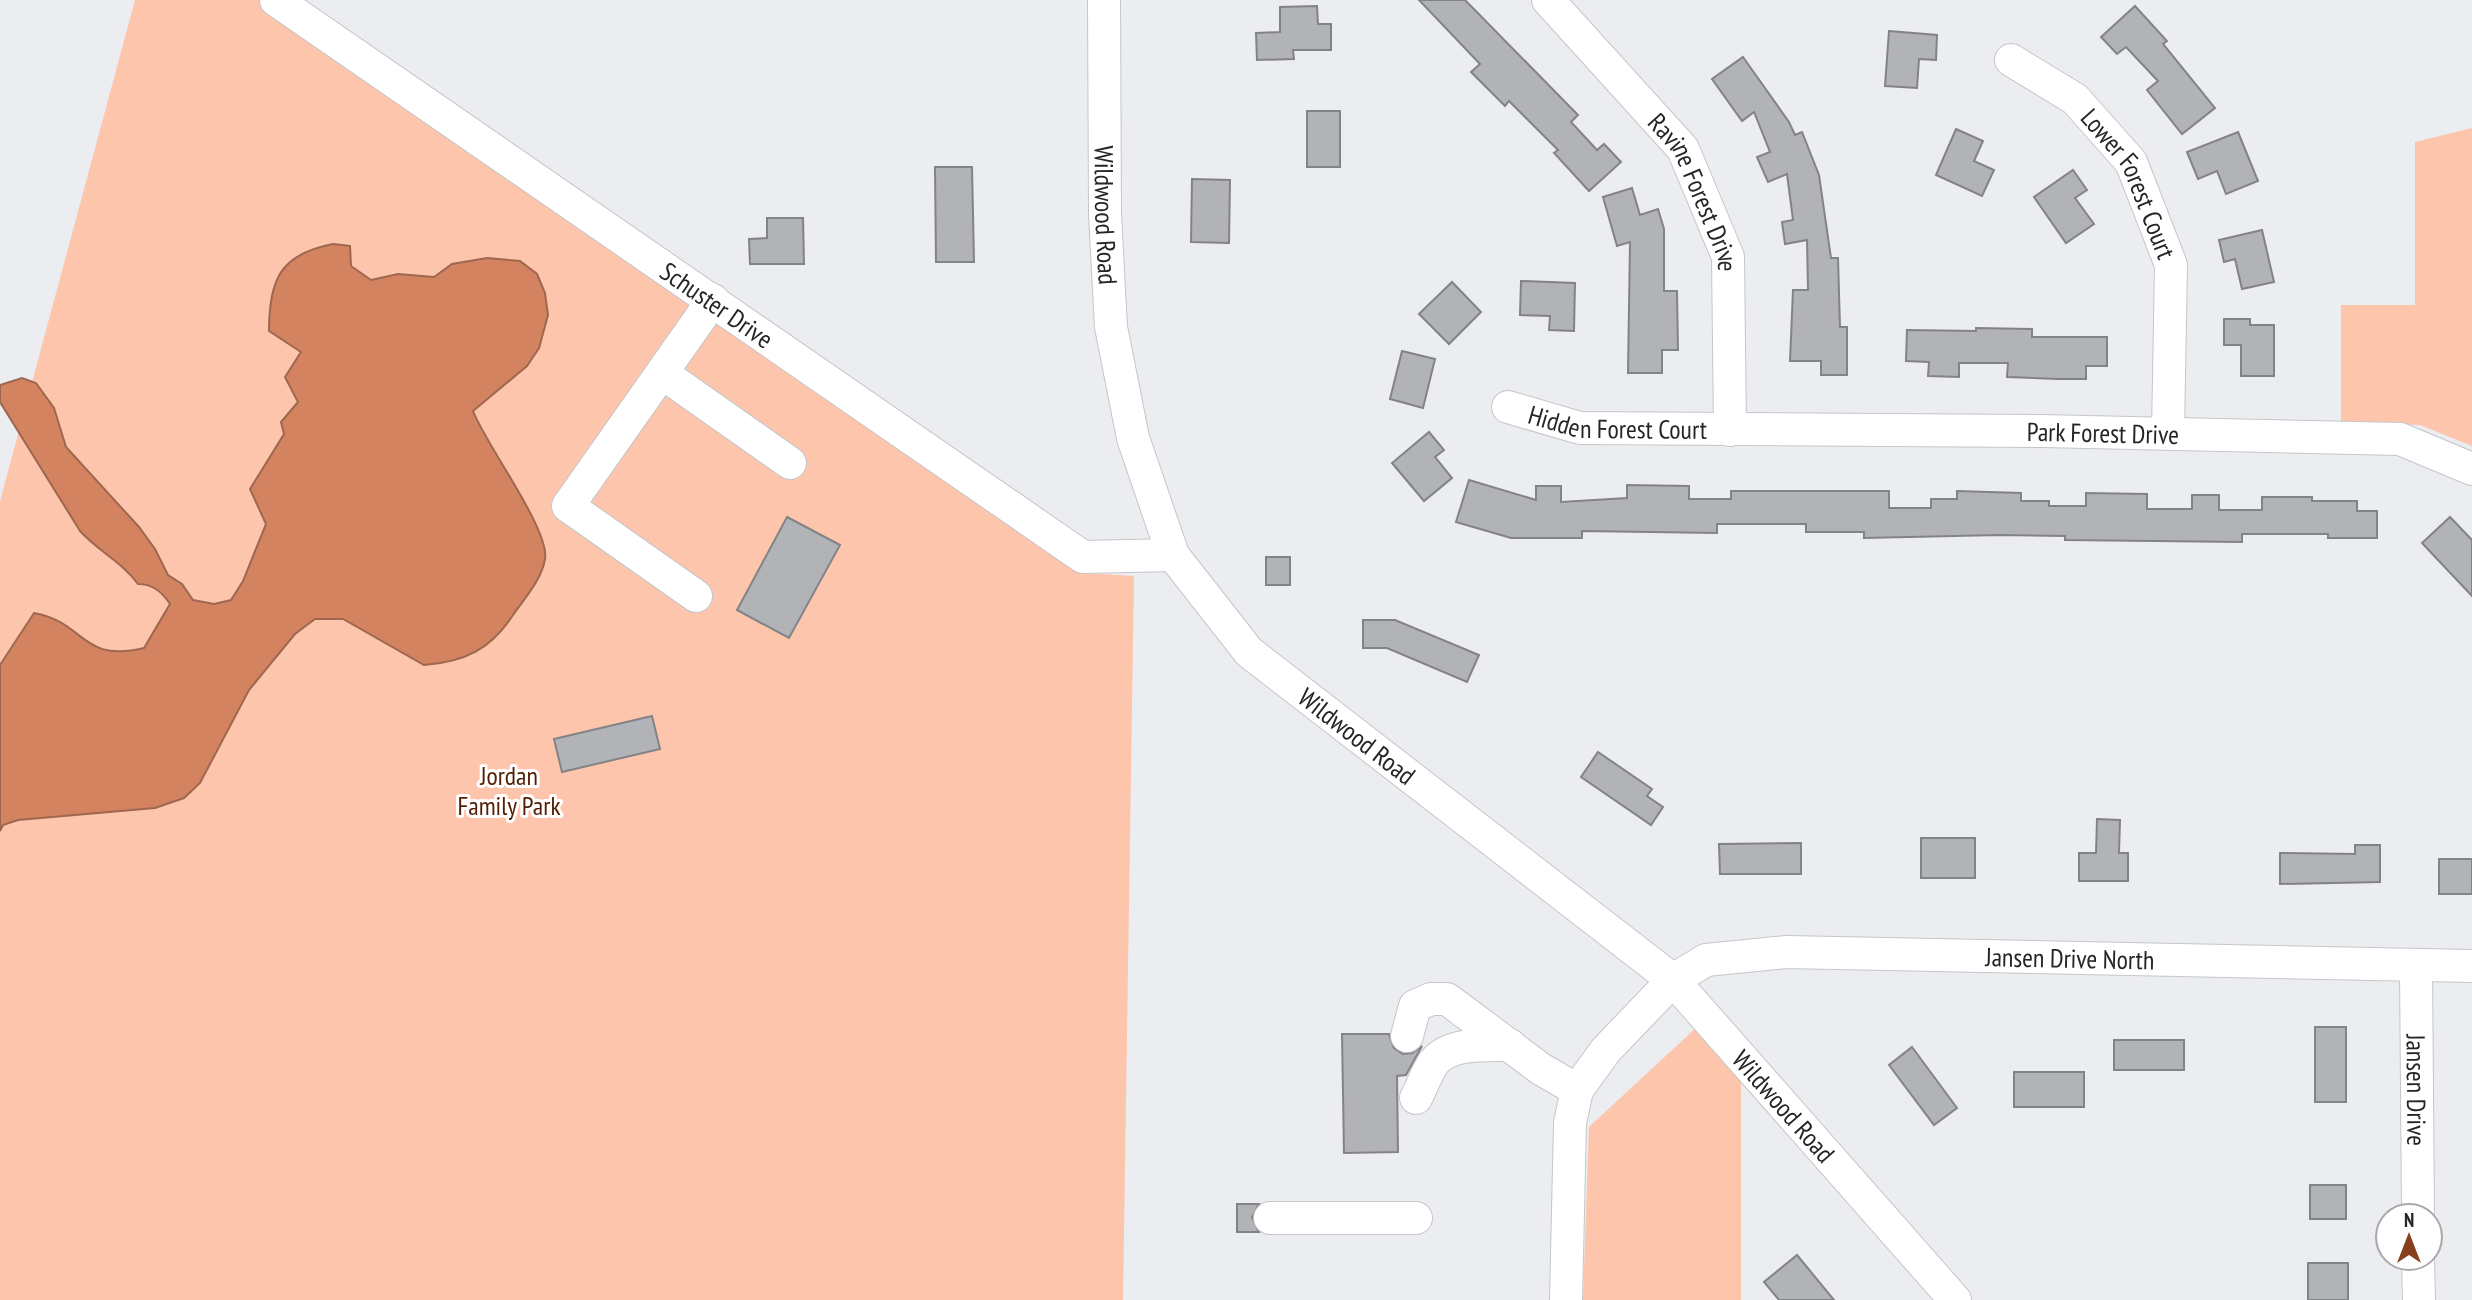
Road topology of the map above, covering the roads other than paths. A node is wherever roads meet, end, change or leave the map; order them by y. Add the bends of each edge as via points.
1 (276, 0) edge
2 (1104, 0) edge
3 (1548, 0) edge
4 (2011, 60) dead end
5 (713, 300) junction
6 (662, 373) junction
7 (1508, 407) dead end
8 (1730, 430) junction
9 (2168, 433) junction
10 (790, 463) dead end
11 (2472, 469) edge
12 (1173, 555) junction
13 (696, 596) dead end
14 (2416, 966) junction
15 (2472, 966) edge
16 (1673, 980) junction
17 (1407, 1035) dead end
18 (1510, 1045) junction
19 (1577, 1090) junction
20 (1416, 1098) dead end
21 (2418, 1202) edge
22 (1270, 1218) dead end
23 (1416, 1218) dead end
24 (2418, 1272) edge
25 (1566, 1300) edge
26 (1955, 1300) edge
27 (2419, 1300) edge

1 - 5 street, Schuster Drive
2 - 12 street, Wildwood Road via 1105,214 1111,327 1132,438
3 - 8 street, Ravine Forest Drive via 1684,149 1728,257
4 - 9 street, Lower Forest Court via 2075,99 2131,162 2171,265
5 - 6 street
5 - 12 street, Schuster Drive via 1083,557
6 - 10 street
6 - 13 street via 568,506
7 - 8 street, Hidden Forest Court via 1580,428
8 - 9 street, Park Forest Drive
9 - 11 street, Park Forest Drive via 2400,439
12 - 16 street, Wildwood Road via 1249,652
14 - 15 street, Jansen Drive North
14 - 16 street, Jansen Drive North via 1787,953 1706,960
14 - 21 street, Jansen Drive
16 - 19 street, Jansen Drive North via 1606,1050
16 - 26 street, Wildwood Road
17 - 18 street via 1415,1006 1447,999
18 - 19 street
18 - 20 street via 1473,1045 1450,1051 1435,1062
19 - 25 street via 1569,1135
22 - 23 street
24 - 27 street

